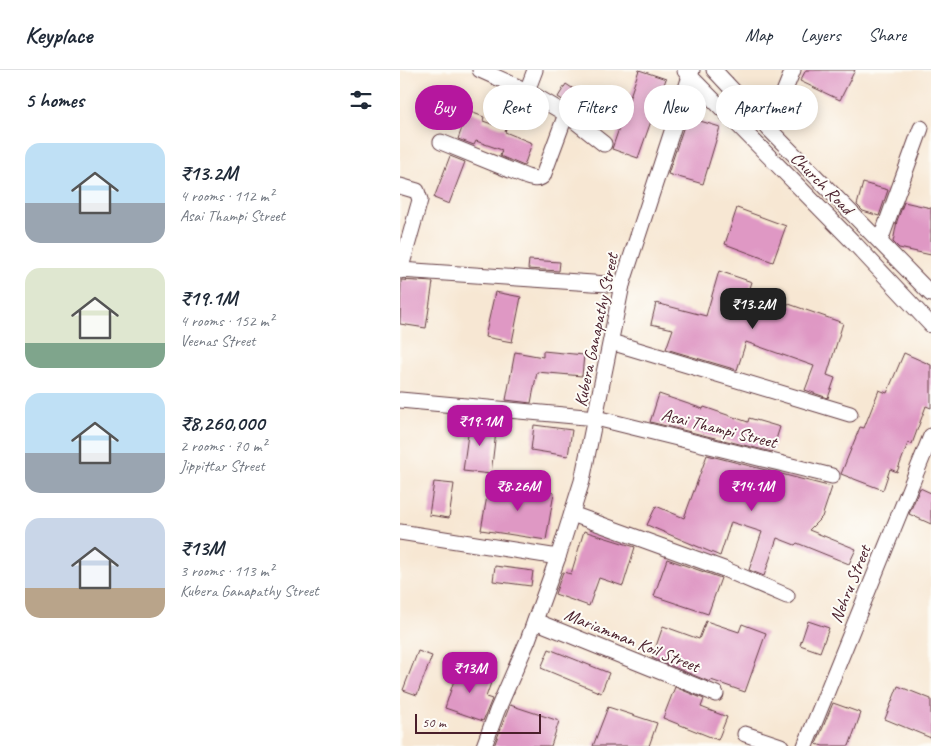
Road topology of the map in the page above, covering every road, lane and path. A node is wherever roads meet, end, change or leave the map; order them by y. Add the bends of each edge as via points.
1 (480, 70) edge
2 (535, 70) edge
3 (714, 70) edge
4 (793, 70) edge
5 (689, 72) edge
6 (514, 85) edge
7 (529, 85) edge
8 (728, 85) edge
9 (787, 85) edge
10 (921, 128) dead end
11 (560, 130) edge
12 (586, 130) edge
13 (770, 130) edge
14 (441, 142) dead end
15 (604, 144) dead end
16 (400, 186) edge
17 (880, 241) junction
18 (400, 270) edge
19 (622, 285) junction
20 (931, 294) edge
21 (931, 325) edge
22 (611, 342) junction
23 (400, 400) edge
24 (850, 414) dead end
25 (596, 418) junction
26 (931, 436) edge
27 (832, 476) dead end
28 (572, 514) junction
29 (400, 532) edge
30 (558, 557) junction
31 (787, 596) dead end
32 (535, 621) junction
33 (716, 694) dead end
34 (745, 734) dead end
35 (484, 746) edge
36 (782, 746) edge
37 (805, 746) edge

1 - 6 street
2 - 7 street
3 - 8 street, Church Road
4 - 9 street
5 - 19 street, Kubera Ganapathy Street
5 - 21 street, Church Road
10 - 17 street
11 - 14 street via 543,176 535,179
12 - 15 street
13 - 17 street, Church Road
16 - 18 street via 416,191 420,200
17 - 20 street, Church Road
18 - 19 street
19 - 22 street, Kubera Ganapathy Street
22 - 24 street
22 - 25 street, Kubera Ganapathy Street
23 - 25 street, Asai Thampi Street
25 - 27 street, Asai Thampi Street
25 - 28 street, Kubera Ganapathy Street
26 - 37 street, Nehru Street
28 - 30 street, Kubera Ganapathy Street
28 - 31 street via 724,569
29 - 30 street
30 - 32 street, Kubera Ganapathy Street
32 - 33 street, Mariamman Koil Street
32 - 35 street, Kubera Ganapathy Street
34 - 36 street

